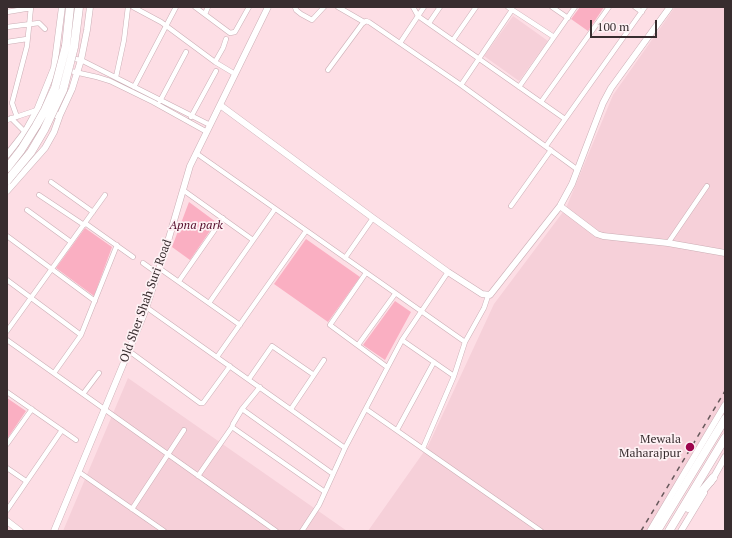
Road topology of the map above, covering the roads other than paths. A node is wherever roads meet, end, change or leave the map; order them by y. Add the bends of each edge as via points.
1 (31, 7) edge
2 (62, 7) edge
3 (70, 7) edge
4 (79, 7) edge
5 (90, 7) edge
6 (128, 7) edge
7 (132, 7) edge
8 (176, 7) edge
9 (195, 7) edge
10 (208, 7) edge
11 (249, 7) edge
12 (268, 7) edge
13 (294, 7) edge
14 (324, 7) edge
15 (338, 7) edge
16 (413, 7) edge
17 (424, 7) edge
18 (440, 7) edge
19 (476, 7) edge
20 (552, 7) edge
21 (575, 7) edge
22 (609, 7) edge
23 (635, 7) edge
24 (645, 7) edge
25 (670, 7) edge
26 (510, 8) edge
27 (7, 12) edge
28 (642, 12) junction
29 (205, 14) junction
30 (418, 16) junction
31 (568, 18) junction
32 (364, 22) junction
33 (429, 23) junction
34 (29, 24) junction
35 (166, 26) junction
36 (7, 27) edge
37 (45, 28) dead end
38 (554, 37) junction
39 (27, 39) junction
40 (226, 39) dead end
41 (453, 40) junction
42 (7, 42) edge
43 (400, 43) junction
44 (70, 46) junction
45 (186, 52) dead end
46 (56, 54) junction
47 (479, 59) junction
48 (81, 60) junction
49 (215, 62) junction
50 (54, 68) junction
51 (328, 70) dead end
52 (216, 71) dead end
53 (77, 73) junction
54 (235, 74) junction
55 (116, 77) junction
56 (461, 85) junction
57 (134, 87) junction
58 (520, 87) junction
59 (161, 100) junction
60 (541, 102) junction
61 (158, 105) junction
62 (220, 105) junction
63 (37, 110) junction
64 (60, 115) junction
65 (192, 116) junction
66 (18, 117) junction
67 (9, 119) edge
68 (565, 119) junction
69 (188, 122) junction
70 (210, 125) junction
71 (25, 132) junction
72 (207, 132) junction
73 (546, 146) junction
74 (550, 150) junction
75 (196, 153) junction
76 (7, 155) edge
77 (7, 168) edge
78 (578, 170) junction
79 (7, 181) edge
80 (51, 182) dead end
81 (707, 186) dead end
82 (183, 190) junction
83 (7, 191) edge
84 (39, 195) dead end
85 (105, 195) dead end
86 (511, 206) dead end
87 (560, 206) junction
88 (275, 209) junction
89 (26, 210) dead end
90 (93, 212) junction
91 (223, 218) junction
92 (373, 218) junction
93 (84, 224) junction
94 (306, 231) junction
95 (7, 236) edge
96 (253, 240) junction
97 (71, 242) junction
98 (668, 244) junction
99 (117, 246) junction
100 (725, 254) edge
101 (133, 257) dead end
102 (345, 258) junction
103 (143, 264) dead end
104 (52, 269) junction
105 (158, 270) junction
106 (448, 272) junction
107 (366, 273) junction
108 (7, 280) edge
109 (178, 281) junction
110 (396, 294) junction
111 (488, 296) junction
112 (31, 298) junction
113 (95, 301) junction
114 (209, 303) junction
115 (146, 307) junction
116 (421, 312) junction
117 (240, 325) junction
118 (7, 331) edge
119 (81, 335) junction
120 (7, 340) edge
121 (402, 340) junction
122 (465, 342) junction
123 (358, 346) junction
124 (129, 351) junction
125 (217, 357) junction
126 (324, 360) dead end
127 (434, 362) junction
128 (230, 366) junction
129 (388, 367) junction
130 (99, 373) dead end
131 (54, 374) junction
132 (314, 375) junction
133 (454, 376) junction
134 (249, 379) junction
135 (260, 387) junction
136 (7, 392) edge
137 (83, 394) junction
138 (725, 406) edge
139 (366, 408) junction
140 (32, 409) junction
141 (242, 409) junction
142 (291, 409) junction
143 (105, 410) junction
144 (725, 419) edge
145 (232, 427) junction
146 (62, 430) junction
147 (184, 430) dead end
148 (397, 430) junction
149 (725, 438) edge
150 (76, 440) dead end
151 (7, 444) edge
152 (345, 448) junction
153 (423, 448) junction
154 (168, 455) junction
155 (725, 457) edge
156 (7, 468) edge
157 (79, 472) junction
158 (333, 474) junction
159 (198, 476) junction
160 (713, 478) junction
161 (26, 481) junction
162 (325, 492) junction
163 (132, 508) junction
164 (7, 510) edge
165 (7, 520) edge
166 (674, 522) junction
167 (20, 531) edge
168 (54, 531) edge
169 (164, 531) edge
170 (276, 531) edge
171 (302, 531) edge
172 (542, 531) edge
173 (650, 531) edge
174 (657, 531) edge
175 (669, 531) edge
176 (681, 531) edge

1 - 27 street
1 - 34 street
2 - 46 street
3 - 44 highway
4 - 44 highway
5 - 48 street
6 - 55 street
7 - 35 street
8 - 35 street
9 - 29 street
10 - 29 street
11 - 29 street via 233,33 227,32
12 - 54 street, Old Sher Shah Suri Road
13 - 14 street via 312,20
15 - 32 street
16 - 30 street
17 - 30 street
18 - 33 street
19 - 41 street
20 - 31 street
21 - 31 street
22 - 60 street
23 - 28 street
24 - 28 street
25 - 78 street via 609,91
26 - 38 street
26 - 47 street
28 - 68 street
30 - 33 street
30 - 43 street
31 - 38 street
32 - 43 street via 369,22
32 - 51 street
33 - 41 street
34 - 36 street
34 - 37 street via 39,23
34 - 39 street
35 - 49 street
35 - 57 street
38 - 58 street
39 - 42 street
39 - 66 street via 12,103
40 - 49 street
41 - 47 street
43 - 56 street
44 - 77 highway, bridge via 45,110
44 - 79 highway, bridge via 63,90 31,152
45 - 59 street
46 - 48 street
46 - 50 street
47 - 56 street
47 - 58 street
48 - 53 street
48 - 55 street
49 - 54 street
50 - 53 street
50 - 63 street
52 - 65 street
53 - 61 street via 110,81
53 - 64 street
54 - 62 street, Old Sher Shah Suri Road
55 - 57 street
56 - 73 street
57 - 59 street
58 - 60 street
59 - 61 street
59 - 65 street
60 - 68 street
61 - 69 street
62 - 70 street, Old Sher Shah Suri Road
62 - 92 street
63 - 64 street via 52,116
63 - 66 street
63 - 71 street
64 - 83 street via 54,132 44,148
65 - 69 street
65 - 70 street
66 - 67 street
67 - 71 street
68 - 73 street
69 - 72 street
70 - 72 street, Old Sher Shah Suri Road
71 - 76 street
72 - 75 street, Old Sher Shah Suri Road
73 - 74 street
74 - 78 street
74 - 86 street
75 - 82 street, Old Sher Shah Suri Road
75 - 88 street
78 - 87 street
80 - 90 street
81 - 98 street
82 - 91 street
82 - 105 street, Old Sher Shah Suri Road
84 - 93 street
85 - 90 street
87 - 98 street via 597,234
87 - 111 street via 493,293
88 - 94 street
88 - 96 street
89 - 97 street
90 - 93 street
91 - 96 street
91 - 109 street
92 - 102 street
92 - 106 street
93 - 97 street
93 - 99 street
94 - 102 street
94 - 117 street
95 - 104 street
96 - 114 street
97 - 104 street
98 - 100 street
99 - 101 street
99 - 113 street
102 - 107 street
103 - 105 street
104 - 112 street
104 - 113 street
105 - 109 street
105 - 115 street, Old Sher Shah Suri Road
106 - 111 street
106 - 116 street
107 - 110 street
107 - 123 street via 330,325
108 - 112 street
109 - 114 street
110 - 116 street
110 - 123 street
111 - 122 street
112 - 118 street
112 - 119 street
113 - 119 street
114 - 117 street
115 - 124 street, Old Sher Shah Suri Road
115 - 125 street
116 - 121 street
116 - 122 street
117 - 125 street
119 - 131 street
120 - 131 street
121 - 127 street
121 - 129 street
122 - 133 street
123 - 129 street
124 - 128 street via 200,403 204,403
124 - 143 street, Old Sher Shah Suri Road
125 - 128 street
126 - 132 street
127 - 133 street
127 - 148 street
128 - 134 street
129 - 139 street
130 - 137 street
131 - 137 street
132 - 134 street via 272,346
132 - 142 street
133 - 153 street
134 - 135 street
135 - 141 street
135 - 142 street
136 - 140 street
137 - 143 street
138 - 173 street
139 - 148 street
139 - 152 street
140 - 146 street
140 - 151 street
141 - 145 street
141 - 158 street
142 - 152 street
143 - 154 street
143 - 157 street, Old Sher Shah Suri Road
144 - 174 highway
145 - 159 street
145 - 162 street
146 - 150 street
146 - 161 street
147 - 154 street
148 - 153 street
149 - 166 highway
152 - 158 street
153 - 172 street
154 - 159 street
154 - 163 street
155 - 160 street
156 - 161 street
157 - 163 street
157 - 168 street, Old Sher Shah Suri Road
158 - 162 street
159 - 170 street
160 - 166 highway
160 - 176 street
161 - 164 street
162 - 171 street via 312,518
163 - 169 street
165 - 167 street
166 - 175 highway

